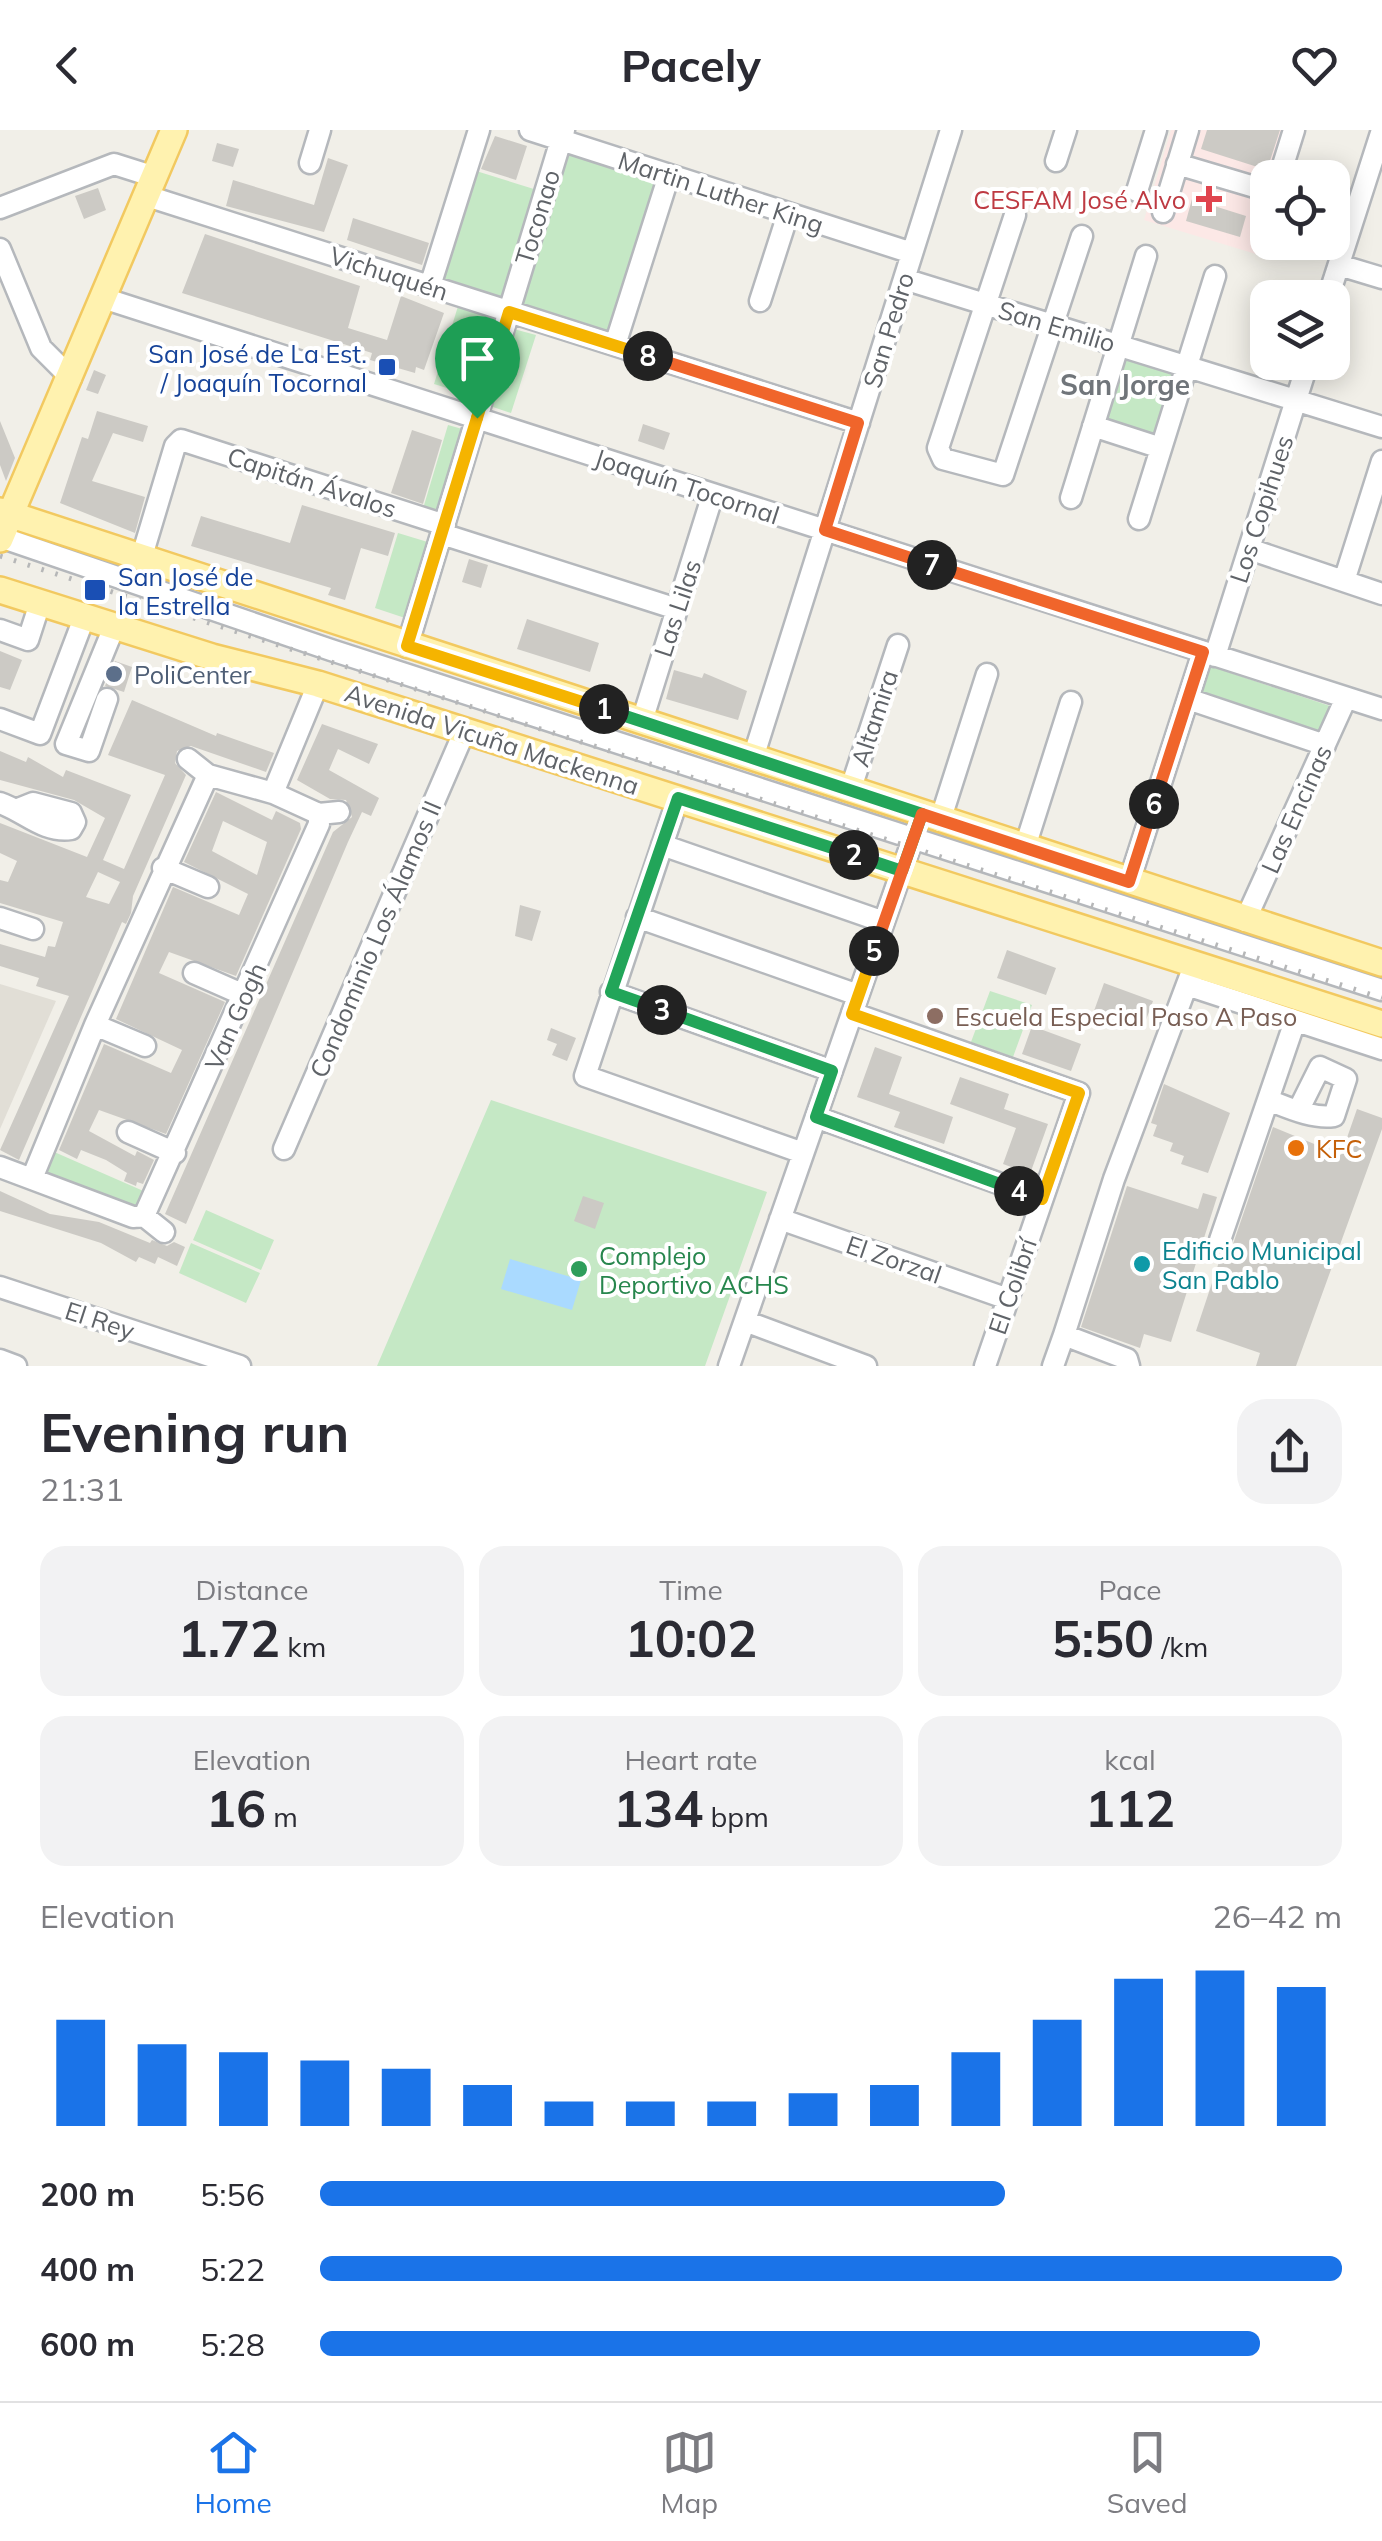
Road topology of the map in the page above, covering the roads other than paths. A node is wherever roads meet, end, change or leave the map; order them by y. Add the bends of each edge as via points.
1 (174, 130) edge
2 (320, 130) edge
3 (479, 130) edge
4 (530, 130) edge
5 (950, 130) edge
6 (1066, 130) edge
7 (1156, 130) edge
8 (1188, 130) edge
9 (1294, 130) edge
10 (1382, 130) edge
11 (562, 135) edge
12 (1285, 160) edge
13 (1056, 161) dead end
14 (310, 163) dead end
15 (1177, 164) junction
16 (669, 175) junction
17 (151, 186) junction
18 (1250, 186) edge
19 (1137, 191) dead end
20 (0, 208) edge
21 (1163, 212) dead end
22 (788, 214) junction
23 (1015, 215) dead end
24 (1082, 236) dead end
25 (0, 249) edge
26 (912, 254) junction
27 (1146, 256) dead end
28 (1339, 264) junction
29 (1215, 276) dead end
30 (904, 278) junction
31 (1382, 278) edge
32 (1334, 280) edge
33 (430, 286) junction
34 (106, 299) junction
35 (760, 301) dead end
36 (986, 304) junction
37 (509, 312) junction
38 (1053, 325) junction
39 (615, 345) junction
40 (1118, 345) junction
41 (1186, 366) junction
42 (71, 378) junction
43 (1302, 380) edge
44 (1296, 400) junction
45 (477, 418) junction
46 (858, 423) junction
47 (1093, 426) junction
48 (1382, 427) edge
49 (1161, 448) junction
50 (1382, 461) edge
51 (713, 494) junction
52 (1071, 498) dead end
53 (1139, 519) dead end
54 (3, 528) edge
55 (443, 530) junction
56 (825, 530) junction
57 (1248, 549) junction
58 (142, 556) junction
59 (1344, 581) junction
60 (0, 590) edge
61 (1382, 594) edge
62 (40, 603) junction
63 (677, 609) junction
64 (84, 618) junction
65 (114, 627) junction
66 (0, 630) edge
67 (898, 645) dead end
68 (407, 646) junction
69 (1209, 654) junction
70 (987, 674) dead end
71 (318, 684) junction
72 (1346, 698) junction
73 (108, 699) dead end
74 (1188, 699) junction
75 (1072, 702) dead end
76 (1382, 709) edge
77 (0, 719) edge
78 (642, 721) junction
79 (464, 730) junction
80 (1325, 745) junction
81 (753, 758) junction
82 (188, 759) dead end
83 (208, 775) junction
84 (850, 792) junction
85 (272, 793) junction
86 (678, 798) junction
87 (925, 824) junction
88 (662, 845) junction
89 (1025, 847) junction
90 (164, 868) junction
91 (902, 871) junction
92 (1129, 882) junction
93 (208, 887) dead end
94 (0, 918) edge
95 (637, 918) junction
96 (1245, 920) junction
97 (884, 922) junction
98 (33, 929) dead end
99 (1382, 964) edge
100 (194, 973) dead end
101 (1191, 974) junction
102 (1382, 990) edge
103 (611, 992) junction
104 (244, 995) junction
105 (855, 1004) junction
106 (1295, 1020) junction
107 (95, 1024) junction
108 (1382, 1024) edge
109 (146, 1046) dead end
110 (1382, 1049) edge
111 (832, 1071) junction
112 (1268, 1100) junction
113 (1298, 1110) dead end
114 (816, 1117) junction
115 (128, 1132) dead end
116 (284, 1149) dead end
117 (175, 1153) junction
118 (803, 1154) junction
119 (0, 1166) edge
120 (33, 1176) junction
121 (1042, 1199) junction
122 (144, 1216) junction
123 (780, 1219) junction
124 (164, 1232) dead end
125 (1220, 1240) dead end
126 (5, 1292) edge
127 (1008, 1299) junction
128 (744, 1322) junction
129 (1064, 1335) junction
130 (0, 1360) edge
131 (16, 1366) edge
132 (240, 1366) edge
133 (729, 1366) edge
134 (866, 1366) edge
135 (985, 1366) edge
136 (1053, 1366) edge
137 (1130, 1366) edge

1 - 17 main road
2 - 14 street
3 - 33 street
4 - 11 street, Martin Luther King
5 - 26 street, San Pedro
6 - 13 street
7 - 19 street
8 - 15 street
9 - 12 street
10 - 28 street
11 - 16 street, Martin Luther King
11 - 37 street, Toconao
15 - 18 street
15 - 21 street
16 - 22 street, Martin Luther King
16 - 39 street
17 - 20 street, Vichuquén via 114,164
17 - 33 street, Vichuquén
17 - 34 main road
22 - 26 street, Martin Luther King
22 - 35 street
23 - 36 street
24 - 38 street
25 - 42 street via 41,348
26 - 30 street, San Pedro
27 - 40 street
28 - 31 street
28 - 32 street
29 - 41 street
30 - 36 street, San Emilio
30 - 46 street, San Pedro
33 - 37 street, Vichuquén
34 - 42 main road
34 - 45 street, Joaquín Tocornal
36 - 38 street, San Emilio
36 - 38 street via 938,455 1003,475
37 - 39 street, Vichuquén
37 - 45 street, Toconao
38 - 40 street, San Emilio
39 - 46 street, Vichuquén
40 - 41 street, San Emilio
40 - 47 street
41 - 44 street, San Emilio
41 - 49 street
42 - 54 main road
43 - 44 street, Los Copihues
44 - 48 street, San Emilio
44 - 57 street, Los Copihues
45 - 51 street, Joaquín Tocornal
45 - 55 street, Toconao
46 - 56 street, San Pedro
47 - 49 street
47 - 52 street
49 - 53 street
50 - 59 street
51 - 56 street, Joaquín Tocornal
51 - 63 street, Las Lilas
54 - 58 main road
54 - 87 street
55 - 58 street, Capitán Ávalos via 178,441
55 - 63 street, Capitán Ávalos
55 - 68 street, Toconao
56 - 69 street, Joaquín Tocornal
56 - 81 street, San Pedro
57 - 59 street
57 - 69 street, Los Copihues
58 - 68 main road
59 - 61 street
60 - 62 main road, Avenida Vicuña Mackenna
62 - 64 main road, Avenida Vicuña Mackenna
62 - 66 street via 28,640
63 - 78 street, Las Lilas
64 - 65 main road, Avenida Vicuña Mackenna
64 - 77 street via 40,734
65 - 71 main road, Avenida Vicuña Mackenna
65 - 73 street via 66,744 89,751
67 - 84 street, Altamira
68 - 78 main road
69 - 72 street, Joaquín Tocornal
69 - 74 street, Los Copihues
70 - 87 street
71 - 79 main road, Avenida Vicuña Mackenna
71 - 85 street
72 - 76 street, Joaquín Tocornal
72 - 80 street, Las Encinas
74 - 80 street
74 - 92 street, Los Copihues
75 - 89 street
78 - 81 main road
79 - 86 main road, Avenida Vicuña Mackenna
79 - 116 street, Condominio Los Álamos II
80 - 96 street, Las Encinas
81 - 84 main road
82 - 83 street, Van Gogh
83 - 85 street, Van Gogh
83 - 90 street
84 - 87 main road
85 - 104 street, Van Gogh via 329,813
86 - 88 street
86 - 91 main road, Avenida Vicuña Mackenna
87 - 89 main road
87 - 91 street
87 - 102 street
88 - 95 street
88 - 97 street
89 - 92 main road
90 - 93 street
90 - 107 street
91 - 97 street
91 - 101 main road, Avenida Vicuña Mackenna
92 - 96 main road
94 - 98 street
95 - 103 street
95 - 105 street
96 - 99 main road
97 - 105 street
100 - 104 street
101 - 106 street
101 - 108 main road, Avenida Vicuña Mackenna
101 - 129 street
103 - 111 street
103 - 118 street via 585,1076
104 - 117 street, Van Gogh
105 - 111 street
105 - 121 street, El Colibrí via 1079,1093
106 - 110 street
106 - 112 street
107 - 109 street
107 - 120 street
111 - 114 street
112 - 113 street
112 - 125 street
114 - 118 street
114 - 121 street
115 - 117 street
117 - 122 street, Van Gogh
118 - 123 street
119 - 120 street
120 - 122 street
121 - 127 street, El Colibrí
122 - 124 street
123 - 127 street, El Zorzal
123 - 128 street
126 - 132 street, El Rey
127 - 135 street, El Colibrí
128 - 133 street
128 - 134 street
129 - 136 street
129 - 137 street via 1127,1359
130 - 131 street

